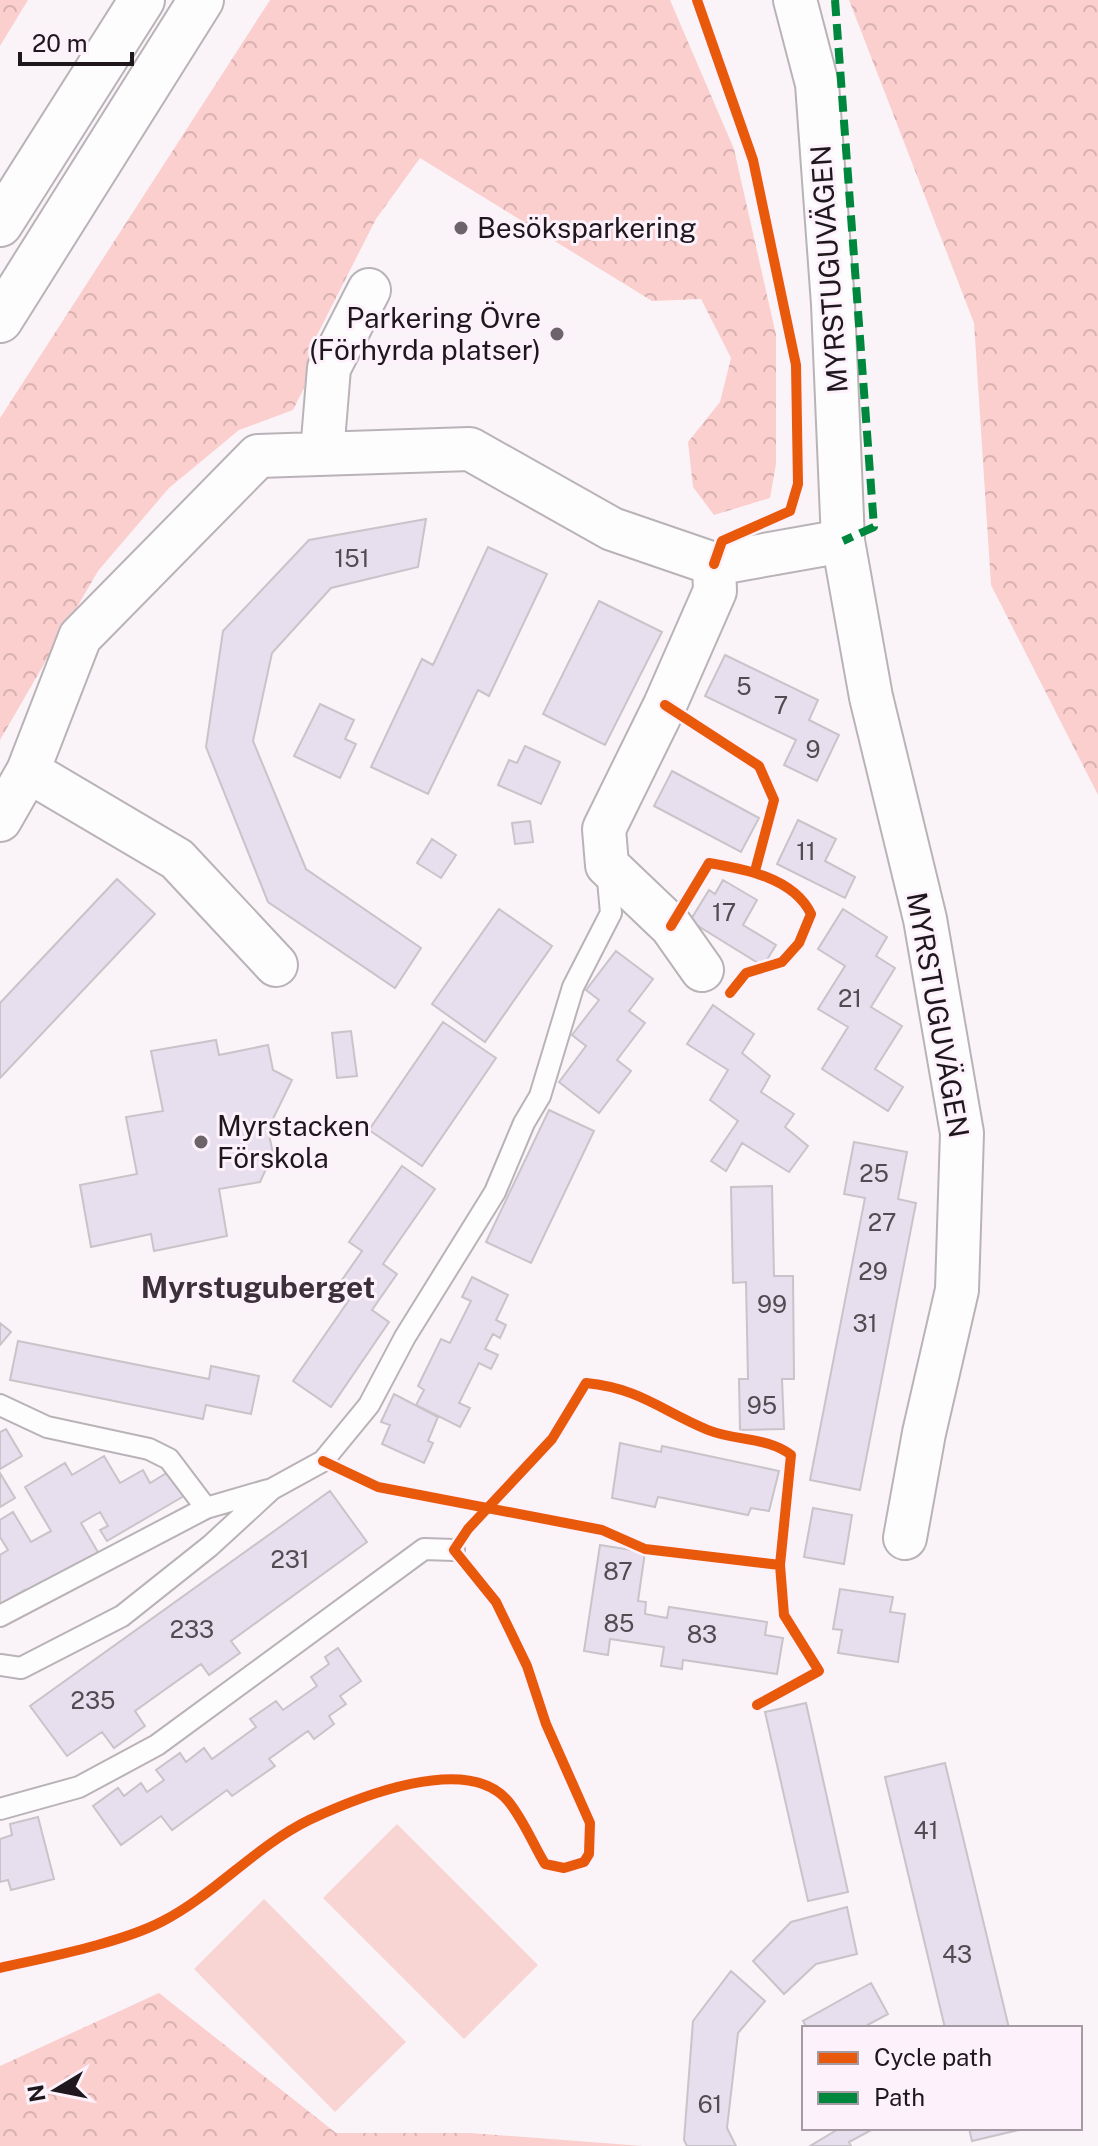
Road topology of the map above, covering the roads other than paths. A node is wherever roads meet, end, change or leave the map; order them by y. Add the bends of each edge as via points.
1 (142, 0) edge
2 (201, 0) edge
3 (795, 0) edge
4 (0, 224) edge
5 (369, 290) dead end
6 (0, 320) edge
7 (322, 453) junction
8 (843, 541) junction
9 (714, 564) junction
10 (28, 771) junction
11 (0, 820) edge
12 (607, 865) junction
13 (276, 965) dead end
14 (702, 970) dead end
15 (0, 1405) edge
16 (272, 1489) junction
17 (206, 1508) junction
18 (905, 1538) dead end
19 (454, 1550) dead end
20 (0, 1616) edge
21 (0, 1665) edge
22 (0, 1809) edge

1 - 4 main road
2 - 6 main road
3 - 8 street, MYRSTUGUVÄGEN via 817,84
5 - 7 street via 329,368
7 - 9 street via 470,449 612,529
7 - 10 street via 258,456 80,637
8 - 9 street
8 - 18 street, MYRSTUGUVÄGEN via 871,697 925,919 962,1133 957,1290
9 - 12 street via 715,591 604,829
10 - 11 street
10 - 13 street via 177,859
12 - 14 street via 671,926
12 - 16 lane via 611,913 573,987 540,1096 495,1192 369,1405 323,1461
15 - 17 lane via 47,1427 149,1449 169,1459
16 - 17 lane
16 - 21 lane via 122,1616 21,1668
17 - 20 lane
19 - 22 lane via 424,1549 157,1745 79,1787

